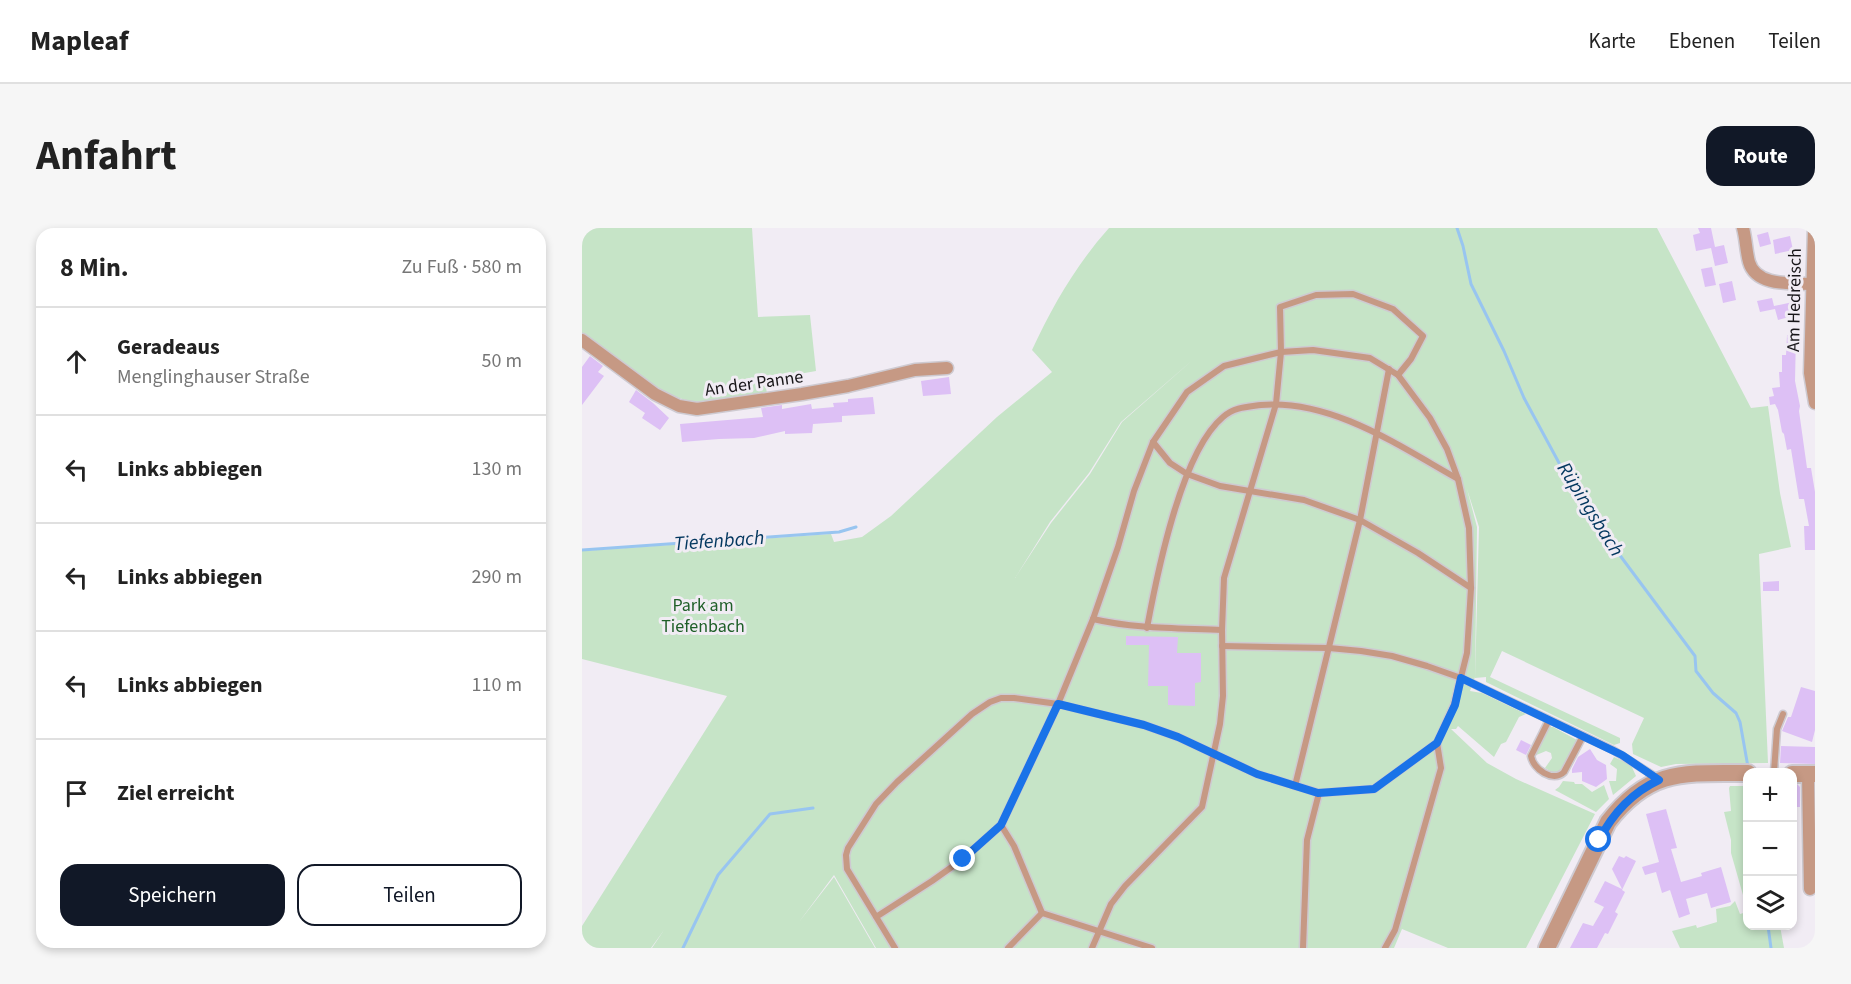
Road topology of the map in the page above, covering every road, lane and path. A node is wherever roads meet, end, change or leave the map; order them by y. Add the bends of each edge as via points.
1 (1743, 228) edge
2 (1814, 228) edge
3 (1813, 284) junction
4 (583, 342) edge
5 (1281, 352) junction
6 (947, 368) dead end
7 (1389, 369) junction
8 (1813, 373) edge
9 (1398, 375) junction
10 (1815, 403) edge
11 (1276, 404) junction
12 (1377, 434) junction
13 (1153, 442) junction
14 (1187, 474) junction
15 (1458, 479) junction
16 (1250, 491) junction
17 (1360, 520) junction
18 (1471, 588) junction
19 (1093, 619) junction
20 (1147, 628) junction
21 (1222, 630) junction
22 (1222, 646) junction
23 (1329, 648) junction
24 (1461, 678) junction
25 (1058, 704) junction
26 (1783, 714) dead end
27 (1549, 720) junction
28 (1583, 736) junction
29 (1437, 743) junction
30 (1214, 753) junction
31 (1774, 768) edge
32 (1741, 773) edge
33 (1805, 774) edge
34 (1659, 780) junction
35 (1295, 786) junction
36 (1318, 793) junction
37 (1001, 825) junction
38 (1810, 889) dead end
39 (1042, 913) junction
40 (876, 917) junction
41 (1099, 931) junction
42 (895, 948) edge
43 (1008, 948) edge
44 (1092, 948) edge
45 (1152, 948) edge
46 (1303, 948) edge
47 (1385, 948) edge
48 (1547, 948) edge

1 - 3 street via 1749,261 1758,276 1770,281
2 - 3 street, Am Hedreisch
3 - 8 street, Am Hedreisch
4 - 6 street, An der Panne via 655,394 679,406 697,409 813,392 915,370
5 - 7 lane via 1346,353 1370,358
5 - 9 lane via 1280,307 1316,295 1353,294 1393,309 1423,336
5 - 11 lane
5 - 13 lane via 1224,366 1208,377 1187,392
7 - 9 lane
7 - 12 lane
8 - 10 street, Am Hedreisch
9 - 15 lane via 1430,418
11 - 12 lane via 1308,408
11 - 14 lane via 1240,407 1224,416 1209,432
11 - 16 lane
12 - 15 lane
12 - 17 lane
13 - 14 lane via 1170,463
13 - 19 lane
14 - 16 lane
14 - 20 lane via 1160,562
15 - 18 lane via 1469,528
16 - 17 lane via 1304,500
16 - 21 lane via 1224,578
17 - 18 lane
17 - 23 lane
18 - 24 lane via 1467,653
19 - 20 lane
19 - 25 lane
20 - 21 lane
21 - 22 lane
22 - 23 lane
22 - 30 lane via 1223,696
23 - 24 lane via 1392,656
23 - 35 lane
24 - 27 lane
24 - 29 lane via 1455,705
25 - 30 lane via 1144,725
25 - 37 lane
25 - 40 lane via 1014,698 990,702 972,714 876,804 848,848 846,862
26 - 31 lane via 1777,729
27 - 28 lane
27 - 28 lane via 1531,756 1536,768 1554,777 1564,772
28 - 34 lane via 1622,755
29 - 36 lane via 1374,789
29 - 47 lane via 1441,768 1395,930
30 - 35 lane via 1257,774
30 - 41 lane via 1202,807 1125,886
32 - 34 street via 1675,775
33 - 38 street
34 - 48 street via 1634,794 1608,822
35 - 36 lane
36 - 46 lane via 1307,840
37 - 39 lane
37 - 40 lane via 932,882
39 - 41 lane
39 - 43 lane
40 - 42 lane
41 - 44 lane
41 - 45 lane

